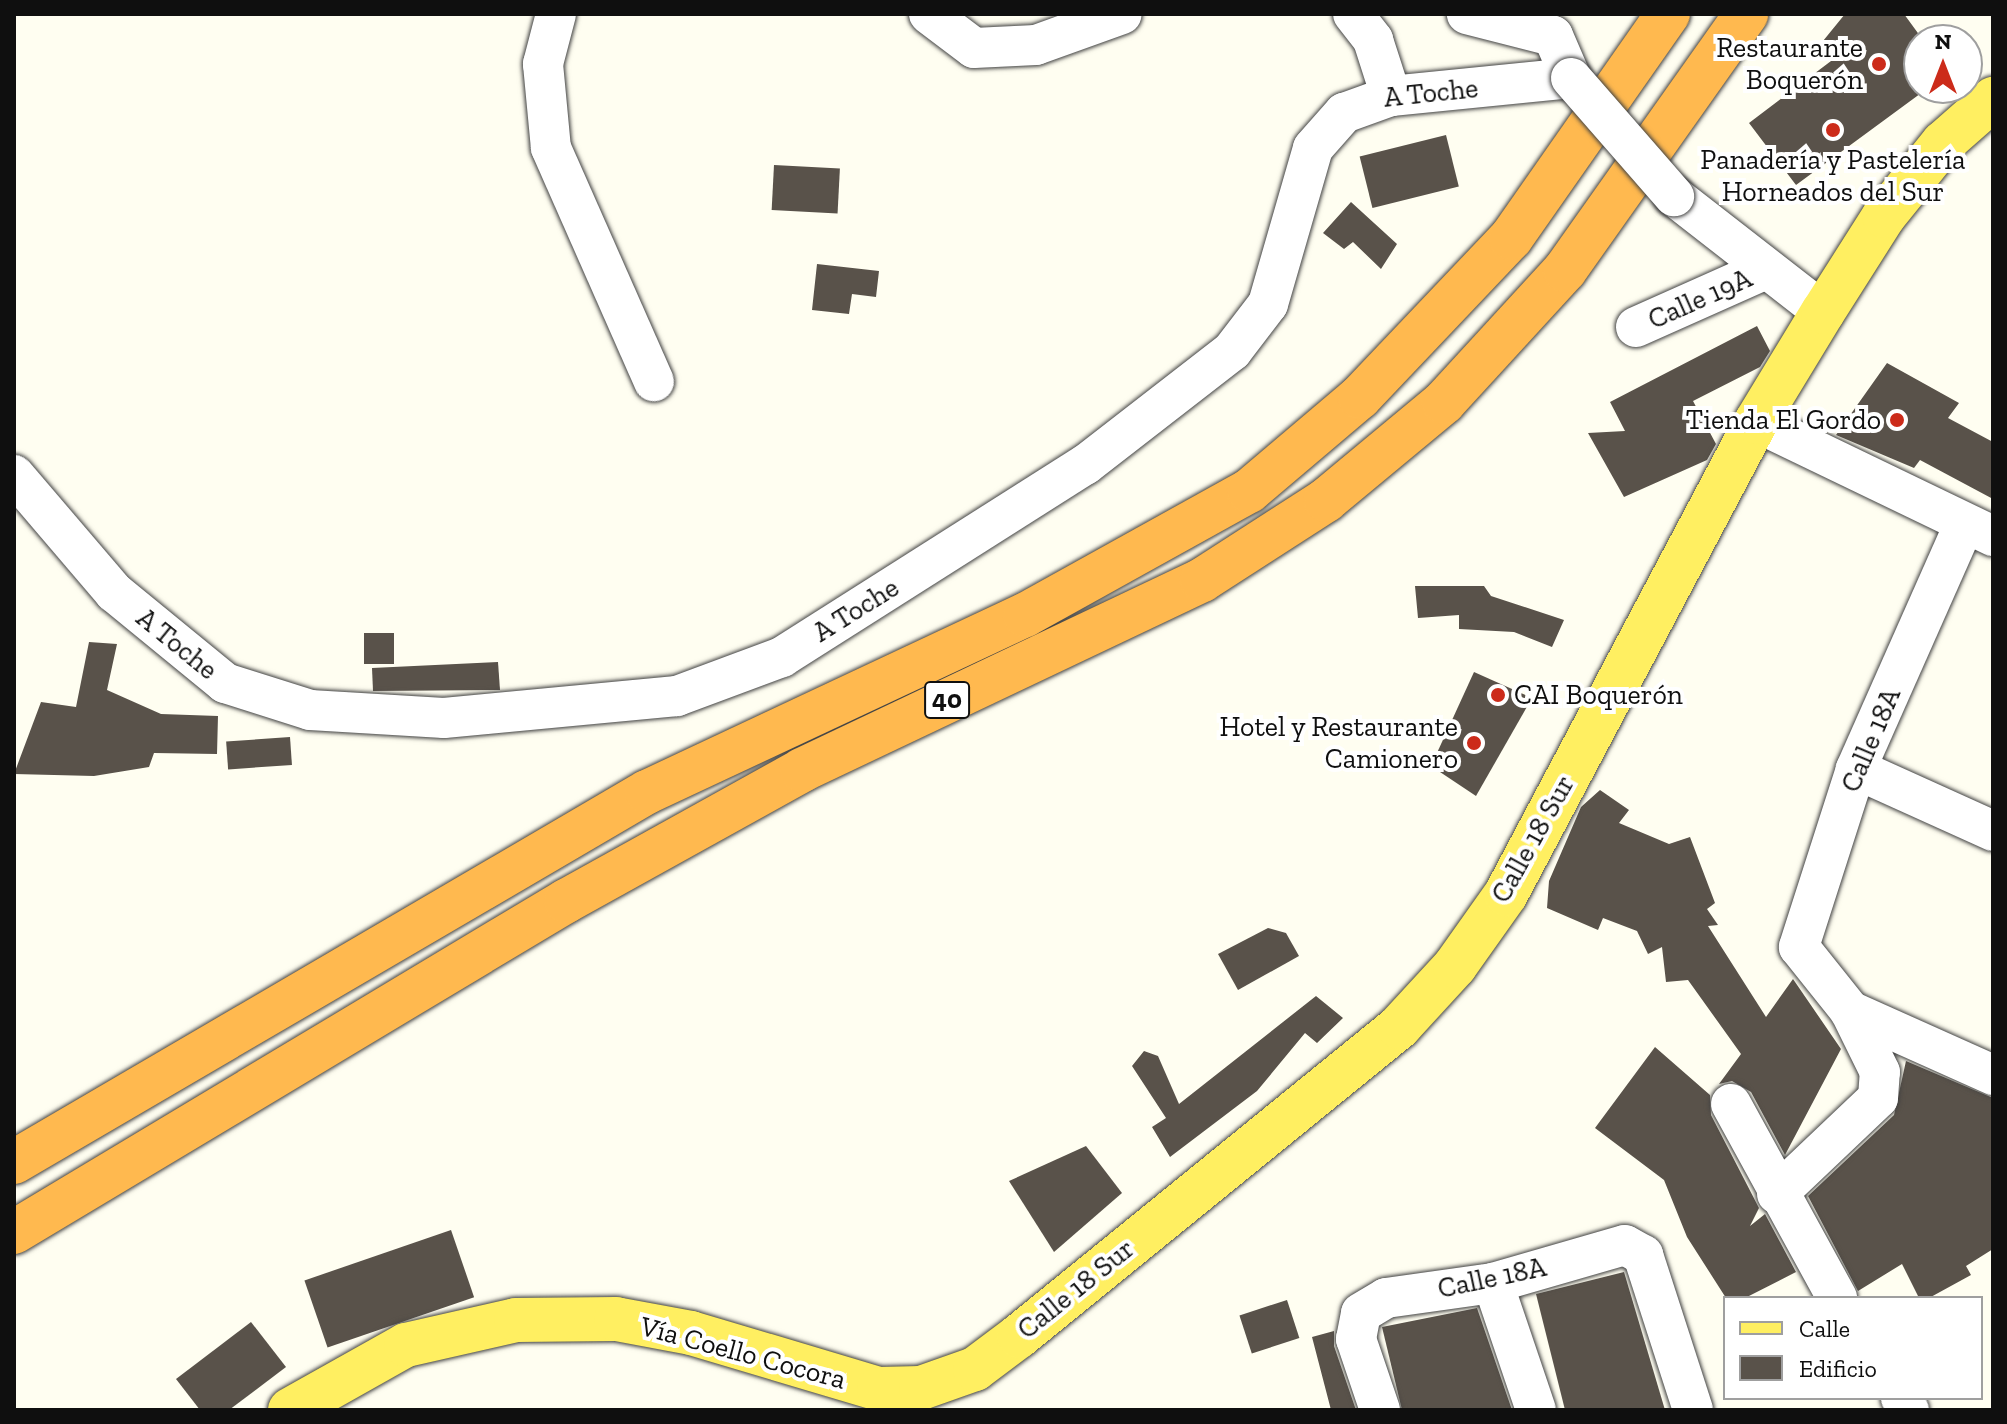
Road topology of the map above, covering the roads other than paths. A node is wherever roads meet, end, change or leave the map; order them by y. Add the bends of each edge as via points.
1 (556, 14) edge
2 (929, 14) edge
3 (1122, 14) edge
4 (1353, 14) edge
5 (1467, 14) edge
6 (1668, 14) edge
7 (1746, 14) edge
8 (1571, 78) junction
9 (1391, 96) junction
10 (1993, 99) edge
11 (1764, 270) junction
12 (1823, 312) junction
13 (1636, 327) dead end
14 (654, 381) dead end
15 (1756, 422) junction
16 (14, 475) edge
17 (1979, 530) edge
18 (1856, 769) junction
19 (1993, 831) edge
20 (1850, 1011) junction
21 (1993, 1075) edge
22 (1731, 1104) dead end
23 (14, 1162) edge
24 (1777, 1194) junction
25 (14, 1232) edge
26 (1493, 1283) junction
27 (1836, 1296) edge
28 (879, 1389) joint
29 (290, 1410) edge
30 (1380, 1410) edge
31 (1536, 1410) edge
32 (1693, 1410) edge

1 - 14 street via 543,64 551,148
2 - 3 street via 974,48 1036,45
4 - 9 street via 1373,40
5 - 8 street via 1553,36
6 - 23 highway, 40 via 1511,238 1360,397 1249,491 1025,615 647,792
7 - 25 highway, 40 via 1565,270 1444,402 1326,500 1202,580 802,770 608,877
8 - 9 street, A Toche
8 - 11 street, bridge via 1674,196
9 - 16 street, A Toche via 1344,113 1313,148 1268,304 1232,351 1085,465 782,657 677,696 444,718 310,710 225,683 114,592
10 - 12 main road, Calle 18 Sur via 1943,143 1884,216
11 - 12 street
11 - 13 street, Calle 19A
12 - 15 main road, Calle 18 Sur
15 - 17 street
15 - 28 main road, Calle 18 Sur via 1506,894 1455,966 1399,1027 975,1369 921,1388
17 - 18 street, Calle 18A
18 - 19 street
18 - 20 street, Calle 18A via 1799,931 1804,961
20 - 21 street
20 - 24 street via 1880,1072 1878,1098
22 - 24 street
24 - 27 street
26 - 30 street, Calle 18A via 1386,1298 1361,1313 1356,1339
26 - 31 street
26 - 32 street, Calle 18A via 1625,1245 1643,1255
28 - 29 main road, Vía Coello Cocora via 691,1333 616,1319 545,1318 466,1328 406,1345

